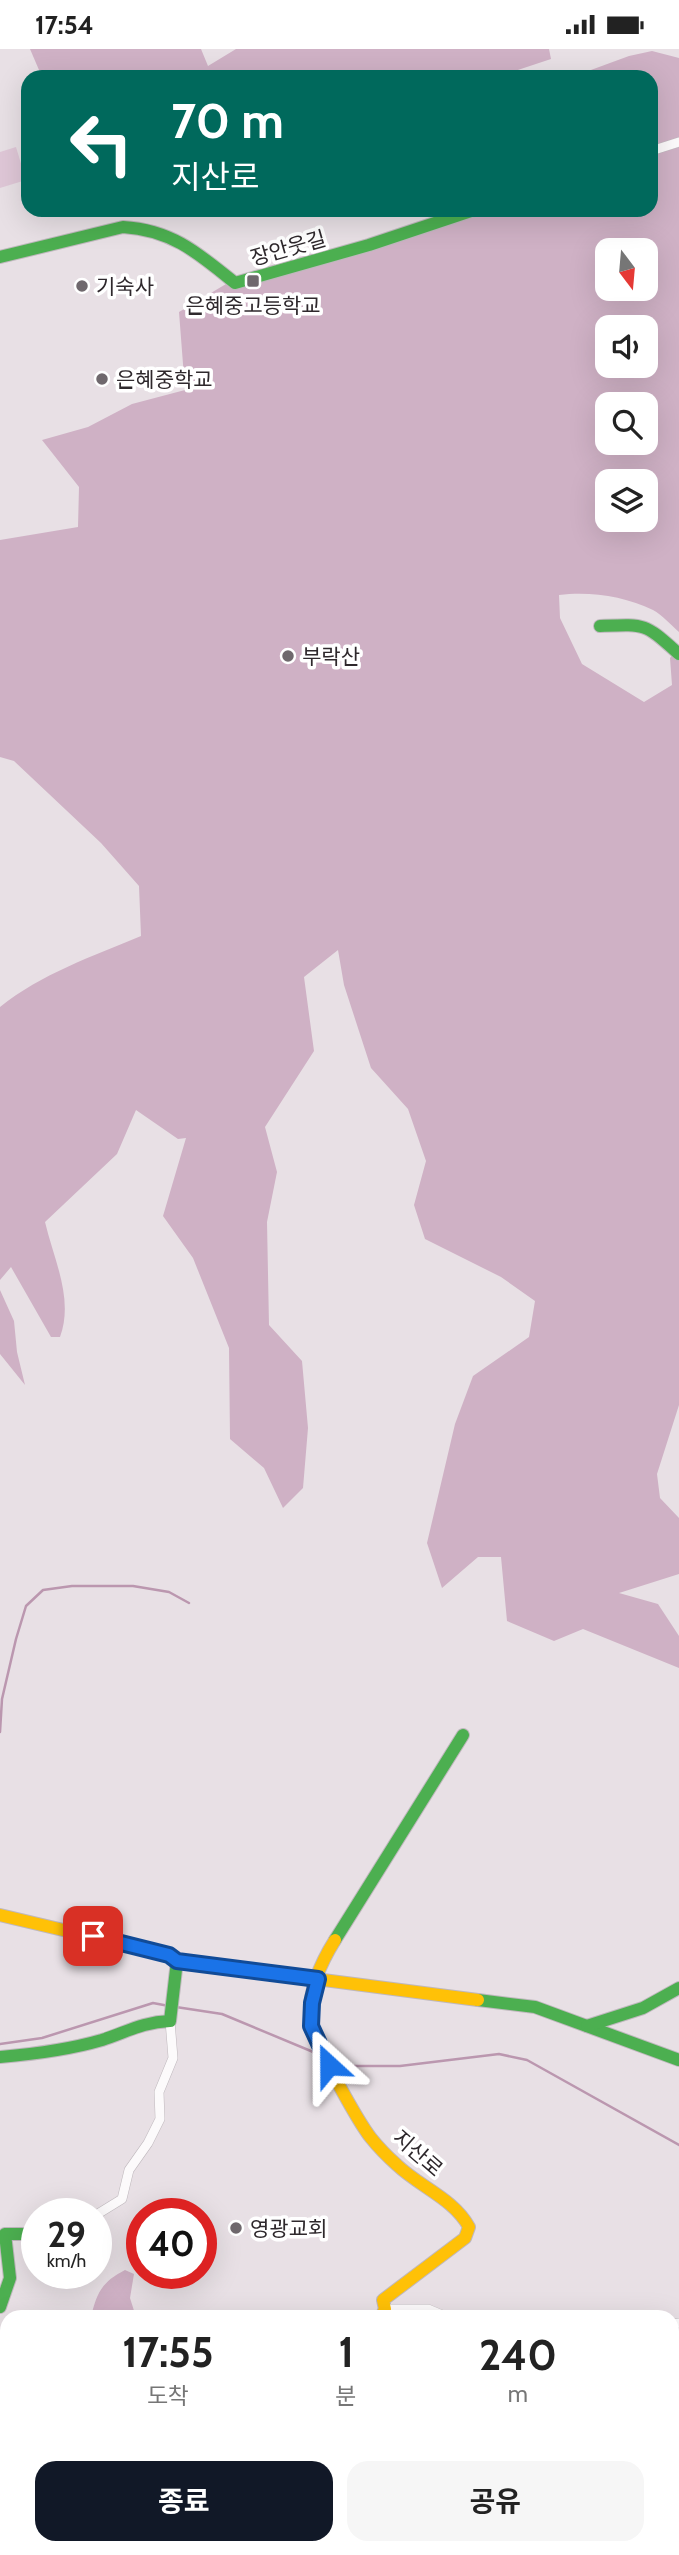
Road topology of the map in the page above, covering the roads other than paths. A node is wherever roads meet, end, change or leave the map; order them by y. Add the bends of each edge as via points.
1 (679, 142) edge
2 (658, 149) edge
3 (453, 217) edge
4 (0, 257) edge
5 (600, 626) dead end
6 (679, 654) edge
7 (463, 1734) dead end
8 (0, 1915) edge
9 (177, 1961) junction
10 (318, 1979) junction
11 (679, 1988) edge
12 (172, 2011) junction
13 (587, 2026) junction
14 (0, 2057) edge
15 (679, 2060) edge
16 (112, 2205) edge
17 (21, 2234) edge
18 (0, 2307) edge
19 (383, 2310) edge

1 - 2 street
3 - 4 street, 장안웃길 via 235,283 188,244 138,227
5 - 6 street via 638,624
7 - 10 street, 지산로 via 319,1965
8 - 9 street via 169,1955
9 - 10 street
9 - 12 street
10 - 13 street via 535,2007
10 - 19 street, 지산로 via 311,2026 370,2137 399,2167 462,2214 469,2227 465,2238 383,2300
11 - 13 street via 643,2008
12 - 14 street via 104,2039 56,2052
12 - 16 street via 173,2058 159,2092 160,2119 129,2170 122,2199
13 - 15 street
17 - 18 street via 5,2234 10,2278

